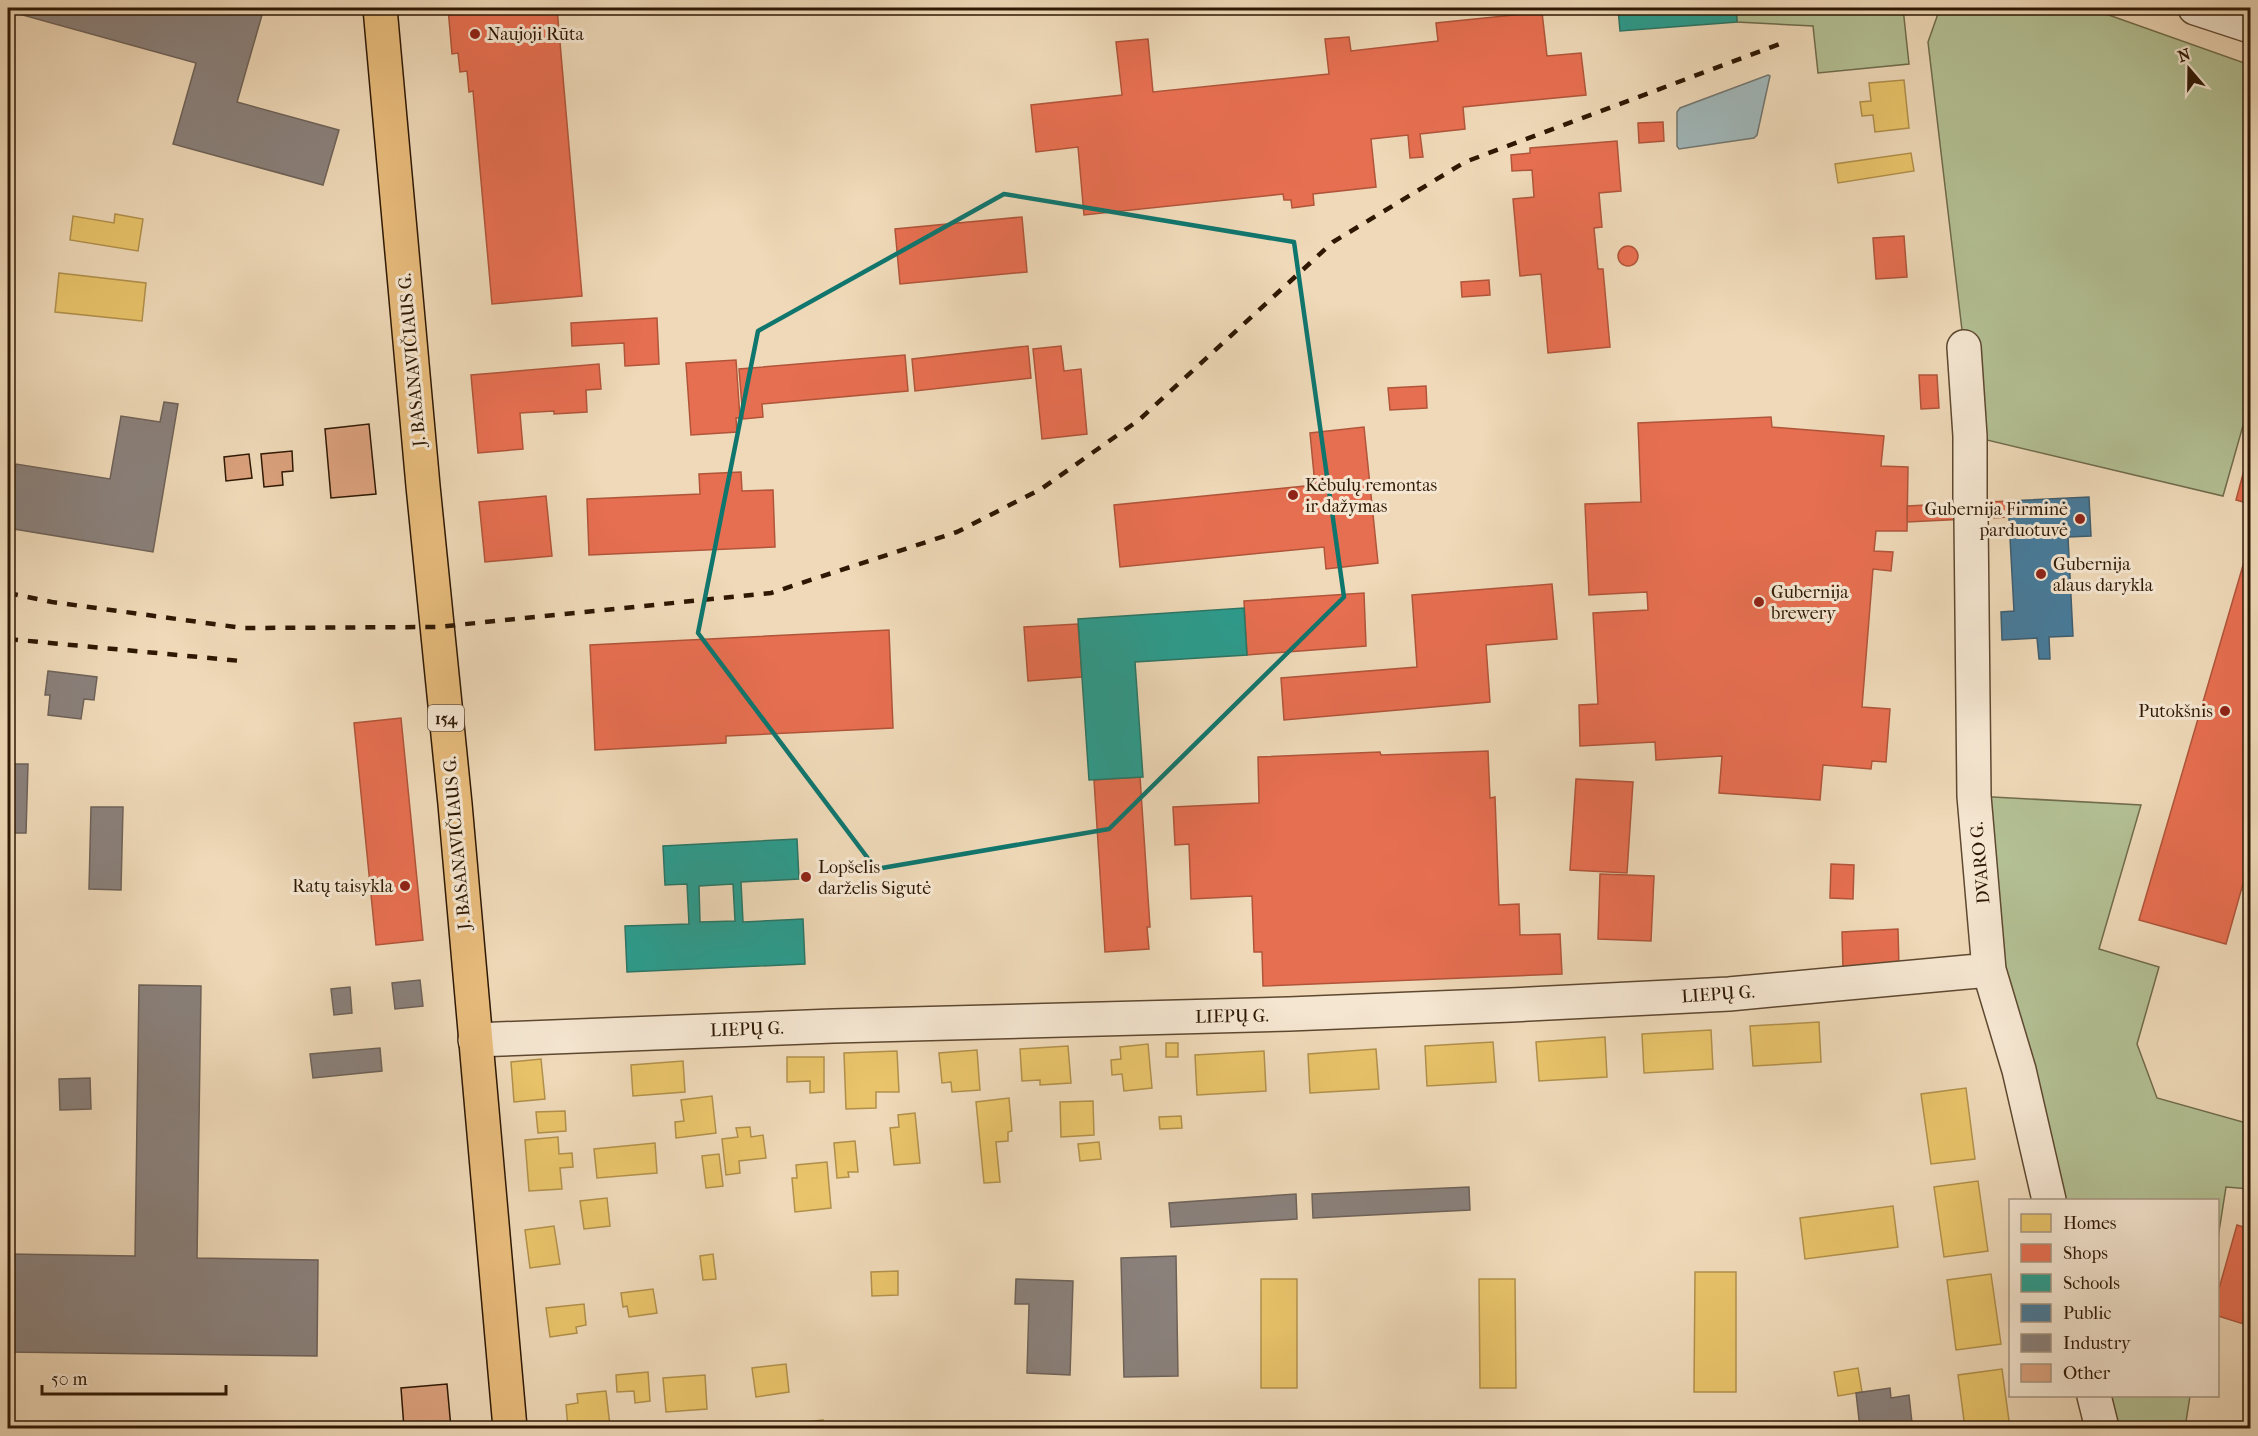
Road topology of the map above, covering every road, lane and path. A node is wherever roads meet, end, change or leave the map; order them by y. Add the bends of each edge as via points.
1 (380, 8) edge
2 (2195, 8) edge
3 (2250, 27) edge
4 (1964, 347) dead end
5 (1989, 970) junction
6 (475, 1040) junction
7 (2049, 1199) edge
8 (2094, 1397) edge
9 (510, 1428) edge
10 (2102, 1428) edge

1 - 6 main road, J. BASANAVIČIAUS G. / 154
2 - 3 street
4 - 5 street, DVARO G. via 1970,436 1974,796
5 - 6 street, LIEPŲ G. via 1729,994 1511,1005
5 - 7 street, DVARO G. via 2019,1070
6 - 9 main road, J. BASANAVIČIAUS G. / 154
8 - 10 street

